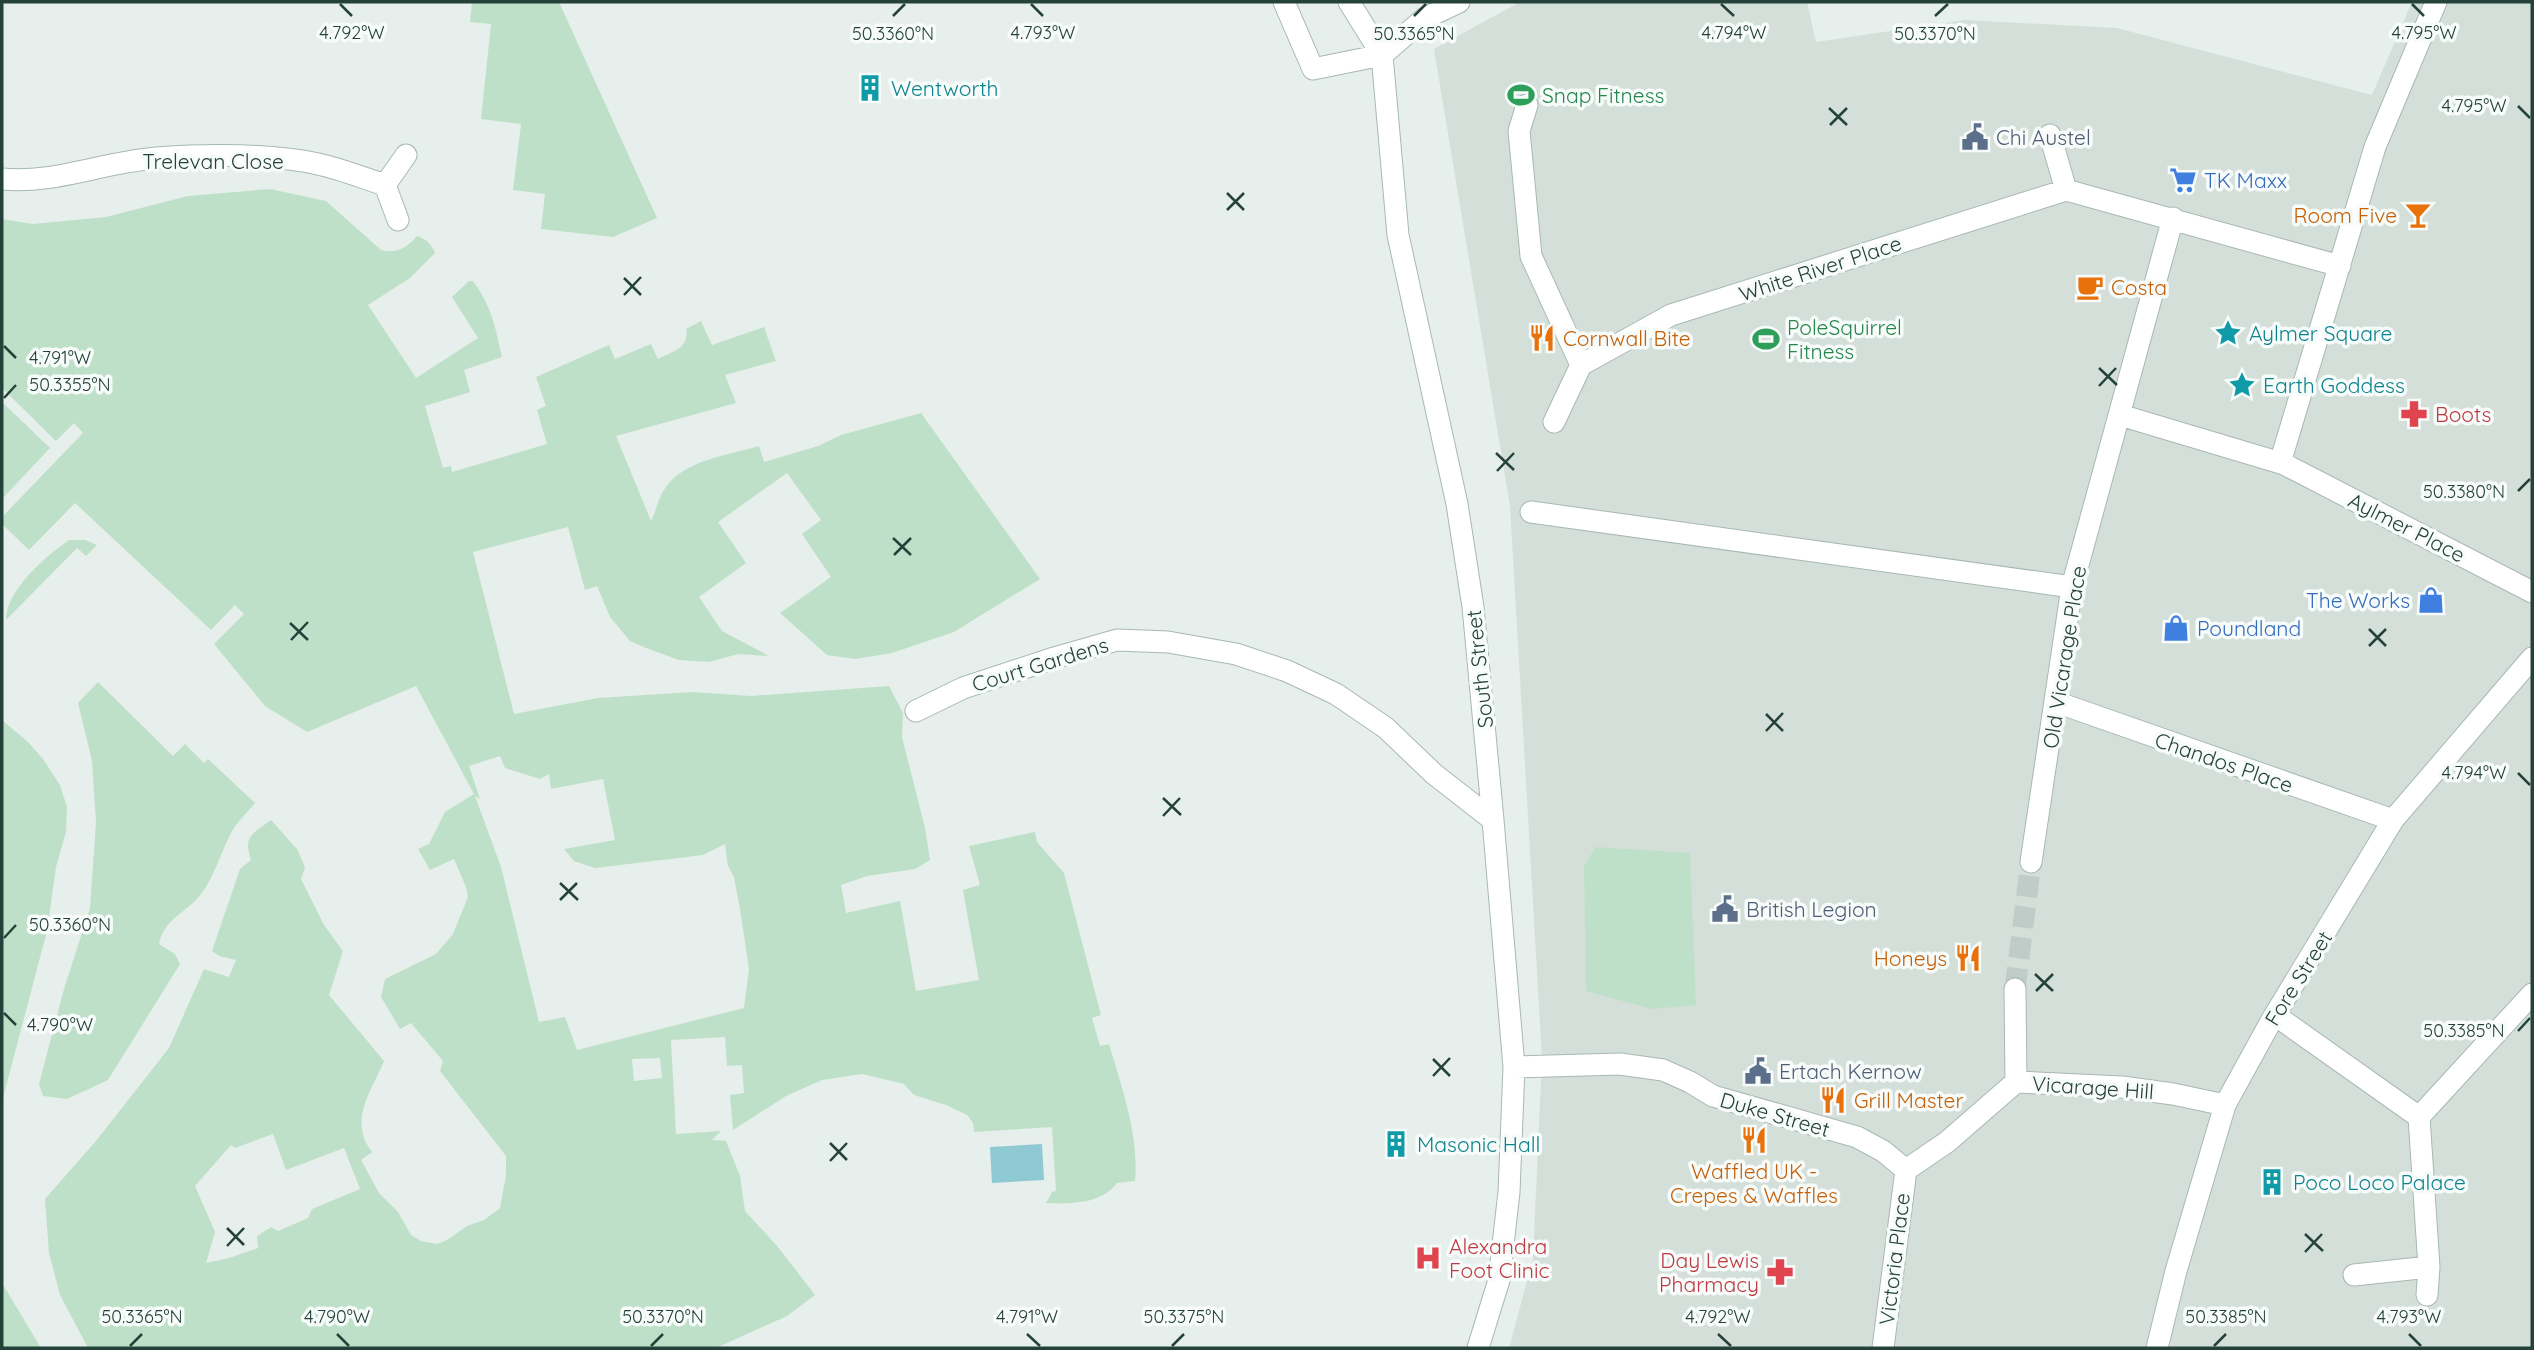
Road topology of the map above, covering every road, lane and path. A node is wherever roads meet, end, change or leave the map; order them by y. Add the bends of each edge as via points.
1 (1284, 2) edge
2 (1349, 2) edge
3 (1459, 2) edge
4 (2428, 9) edge
5 (1382, 55) junction
6 (1527, 105) dead end
7 (2050, 135) dead end
8 (406, 155) dead end
9 (2, 179) edge
10 (384, 185) junction
11 (2066, 190) junction
12 (2173, 218) junction
13 (398, 220) dead end
14 (2340, 266) junction
15 (1581, 365) junction
16 (1553, 412) dead end
17 (2120, 415) junction
18 (2280, 463) junction
19 (1531, 512) dead end
20 (2071, 587) junction
21 (2532, 592) edge
22 (2532, 658) edge
23 (2056, 702) junction
24 (916, 711) dead end
25 (1493, 820) junction
26 (2393, 820) junction
27 (2031, 862) tunnel mouth
28 (2015, 989) tunnel mouth
29 (2532, 994) edge
30 (2275, 1015) junction
31 (1514, 1068) junction
32 (2016, 1082) junction
33 (2225, 1105) junction
34 (2419, 1117) junction
35 (1906, 1170) junction
36 (2429, 1267) junction
37 (2354, 1275) dead end
38 (2427, 1295) dead end
39 (1478, 1348) edge
40 (1883, 1348) edge
41 (2157, 1348) edge

1 - 5 street via 1313,69
2 - 5 street, South Street
3 - 5 street via 1424,19
4 - 14 street via 2375,147
5 - 25 street, South Street via 1398,235 1459,517 1473,607
6 - 15 street via 1519,131 1531,256
7 - 11 street
8 - 10 street
9 - 10 street, Trelevan Close via 59,178 168,158 244,157 317,164
10 - 13 street
11 - 12 street
11 - 15 street, White River Place via 1671,316
12 - 14 street
12 - 17 street
14 - 18 street
15 - 16 street
17 - 18 street
17 - 20 street, Old Vicarage Place
18 - 21 street, Aylmer Place
19 - 20 street
20 - 23 street, Old Vicarage Place
22 - 26 street, Fore Street
23 - 26 street, Chandos Place
23 - 27 street, Old Vicarage Place
24 - 25 street, Court Gardens via 963,688 1117,640 1168,642 1236,654 1336,694 1386,727 1434,774
25 - 31 street, South Street
26 - 30 street, Fore Street
28 - 32 street
29 - 34 street
30 - 33 street, Fore Street
30 - 34 street
31 - 35 street, Duke Street via 1620,1064 1654,1069 1713,1096 1857,1137
31 - 39 street, South Street via 1509,1192 1499,1280
32 - 33 street, Vicarage Hill via 2122,1087
32 - 35 street, Vicarage Hill via 1947,1142
33 - 41 street, Fore Street
34 - 36 street
35 - 40 street, Victoria Place
36 - 37 street
36 - 38 street

